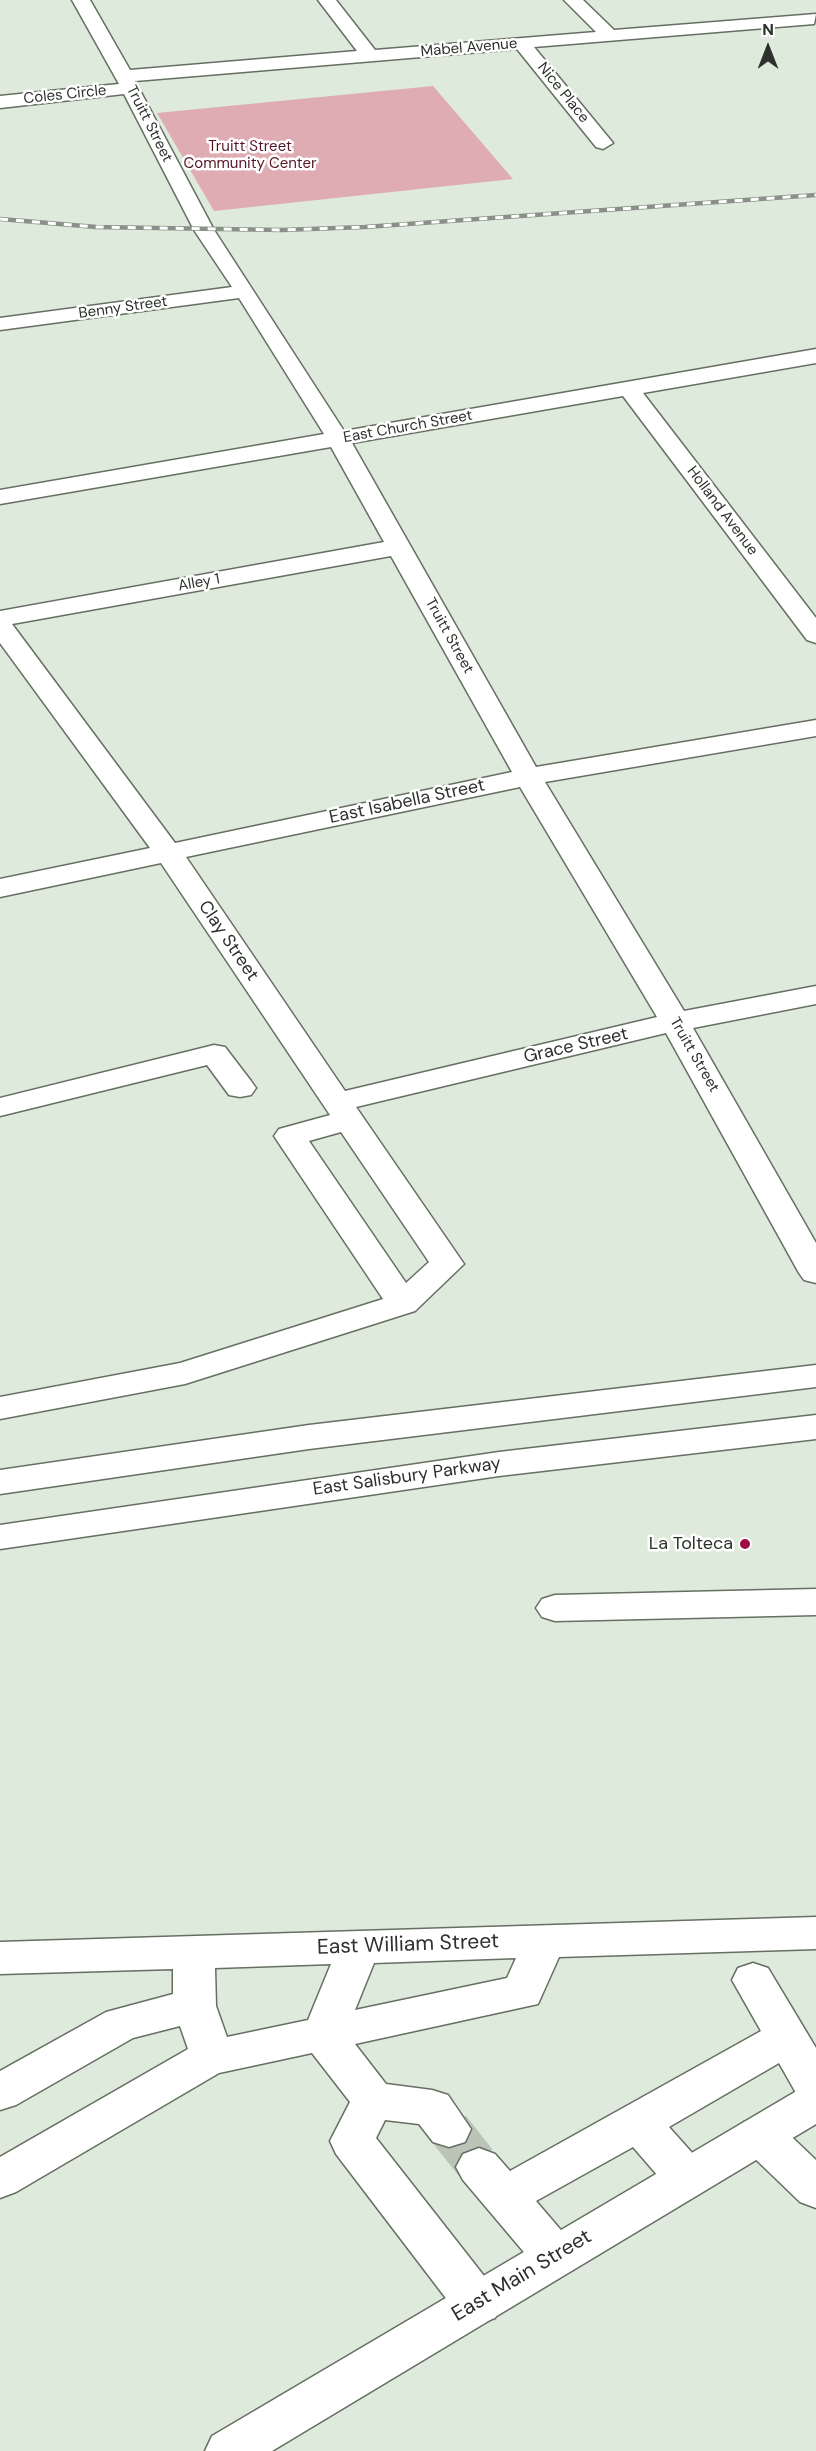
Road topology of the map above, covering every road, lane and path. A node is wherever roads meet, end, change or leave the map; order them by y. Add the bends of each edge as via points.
1 (81, 0) edge
2 (327, 0) edge
3 (573, 0) edge
4 (807, 0) edge
5 (815, 21) edge
6 (609, 35) junction
7 (522, 44) junction
8 (370, 56) junction
9 (127, 82) junction
10 (0, 102) edge
11 (603, 143) dead end
12 (245, 291) junction
13 (0, 324) edge
14 (816, 356) edge
15 (628, 388) junction
16 (338, 439) junction
17 (0, 497) edge
18 (399, 547) junction
19 (0, 619) edge
20 (0, 625) edge
21 (816, 635) edge
22 (816, 728) edge
23 (528, 777) junction
24 (167, 851) junction
25 (0, 888) edge
26 (816, 995) edge
27 (675, 1022) junction
28 (240, 1088) dead end
29 (0, 1107) edge
30 (343, 1111) junction
31 (816, 1273) edge
32 (403, 1304) junction
33 (816, 1376) edge
34 (0, 1408) edge
35 (816, 1427) edge
36 (0, 1482) edge
37 (0, 1537) edge
38 (816, 1602) edge
39 (555, 1608) dead end
40 (816, 1932) edge
41 (545, 1941) junction
42 (359, 1947) junction
43 (194, 1952) junction
44 (0, 1958) edge
45 (753, 1980) dead end
46 (194, 2006) junction
47 (323, 2035) junction
48 (787, 2037) junction
49 (208, 2058) junction
50 (816, 2087) edge
51 (0, 2092) edge
52 (373, 2100) junction
53 (816, 2102) edge
54 (638, 2123) junction
55 (448, 2129) tunnel mouth
56 (760, 2135) junction
57 (687, 2178) junction
58 (0, 2179) edge
59 (816, 2189) edge
60 (555, 2256) junction
61 (478, 2304) junction
62 (229, 2451) edge

1 - 9 street, Truitt Street
2 - 8 street
3 - 6 street
4 - 5 street
5 - 6 street, Mabel Avenue
6 - 7 street, Mabel Avenue
7 - 8 street, Mabel Avenue
7 - 11 street, Nice Place
8 - 9 street, Mabel Avenue
9 - 10 street, Coles Circle
9 - 12 street, Truitt Street via 204,230
12 - 13 street, Benny Street
12 - 16 street, Truitt Street
14 - 15 street, East Church Street
15 - 16 street, East Church Street
15 - 21 street, Holland Avenue
16 - 17 street, East Church Street
16 - 18 street, Truitt Street
18 - 19 street, Alley 1
18 - 23 street, Truitt Street
20 - 24 street, Clay Street
22 - 23 street, East Isabella Street
23 - 24 street, East Isabella Street
23 - 27 street, Truitt Street
24 - 25 street, East Isabella Street
24 - 30 street, Clay Street
26 - 27 street, Grace Street
27 - 30 street, Grace Street
27 - 31 street, Truitt Street
28 - 29 street via 214,1054
30 - 32 street, Clay Street via 447,1264
30 - 32 street, Grace Street via 290,1136
32 - 34 street via 185,1373
33 - 36 street via 309,1437
35 - 37 street, East Salisbury Parkway via 488,1466
38 - 39 street
40 - 41 street, East William Street
41 - 42 street, East William Street
41 - 47 street via 523,1992
42 - 43 street, East William Street
42 - 47 street
43 - 44 street, East William Street
43 - 46 street
45 - 48 street
46 - 49 street via 212,2056
46 - 51 street via 122,2024
47 - 49 street
47 - 52 street
48 - 50 street
48 - 54 street
49 - 58 street
52 - 55 street via 432,2108
52 - 61 street via 352,2141
53 - 56 street, East Main Street
54 - 57 street
54 - 60 street via 492,2181
56 - 57 street, East Main Street
56 - 59 street
57 - 60 street, East Main Street
60 - 61 street, East Main Street
61 - 62 street, East Main Street

